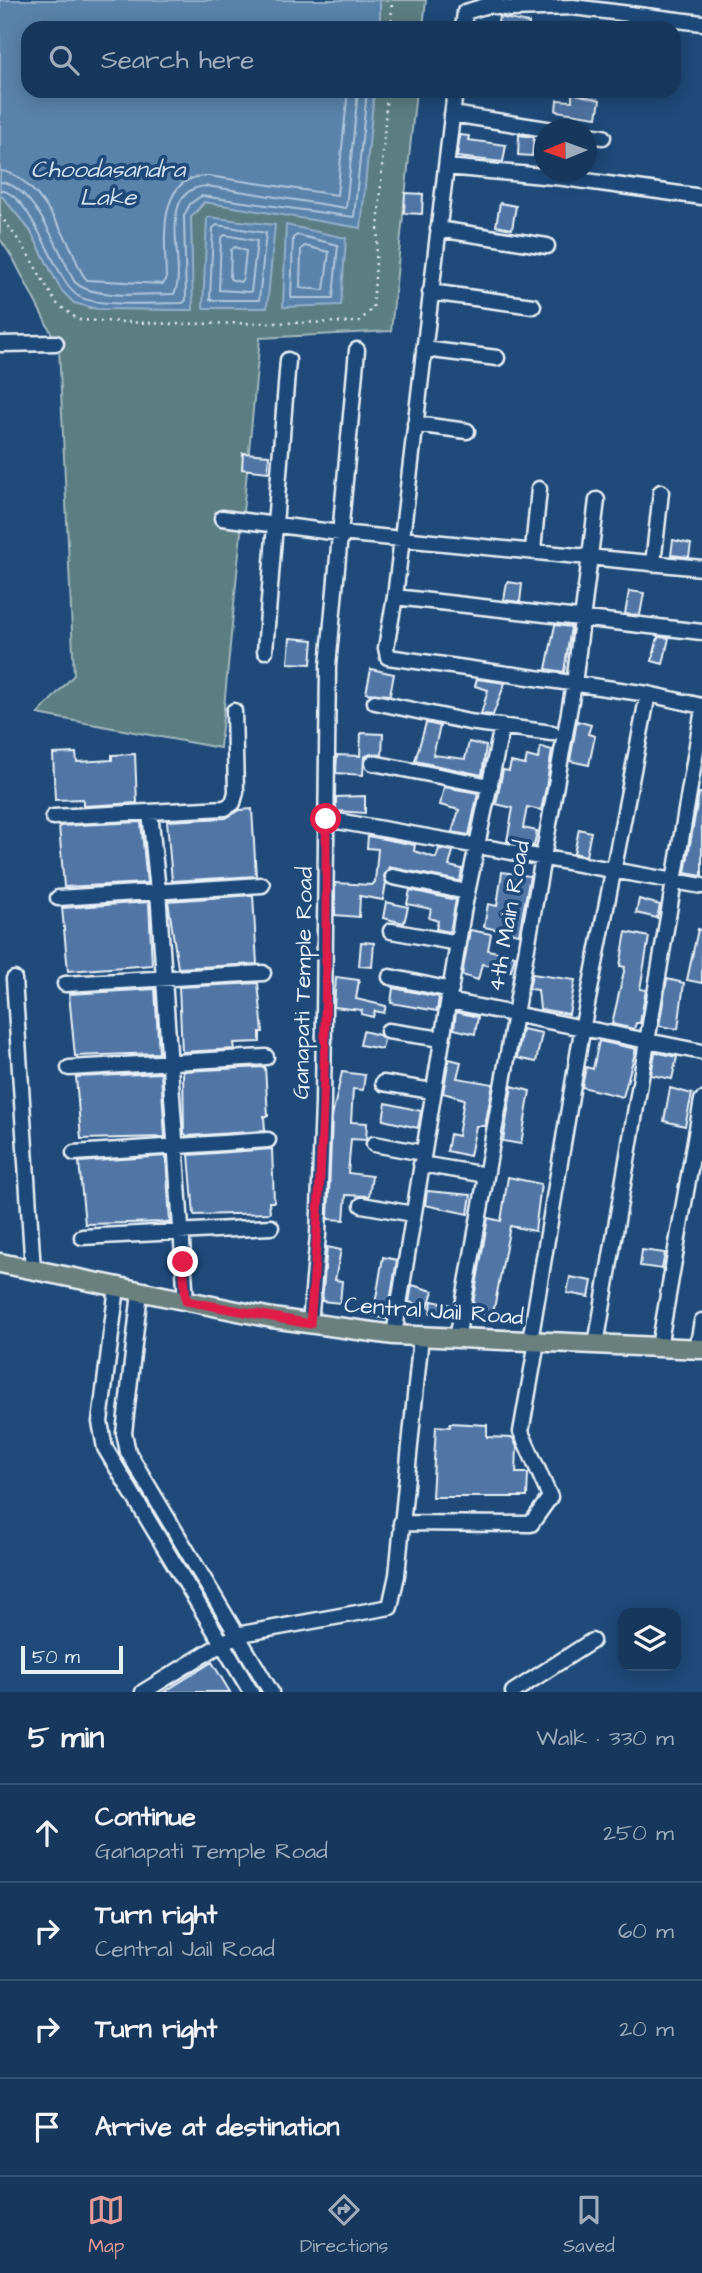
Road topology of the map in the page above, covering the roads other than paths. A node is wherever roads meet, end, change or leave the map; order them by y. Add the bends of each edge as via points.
1 (573, 4) edge
2 (464, 21) edge
3 (702, 23) edge
4 (454, 98) edge
5 (452, 114) junction
6 (534, 127) edge
7 (597, 136) edge
8 (603, 137) dead end
9 (447, 167) junction
10 (702, 197) edge
11 (438, 229) junction
12 (547, 246) dead end
13 (430, 292) junction
14 (533, 306) dead end
15 (56, 343) dead end
16 (0, 344) edge
17 (424, 349) junction
18 (357, 350) dead end
19 (497, 358) dead end
20 (288, 360) dead end
21 (415, 424) junction
22 (467, 431) dead end
23 (539, 489) dead end
24 (661, 492) dead end
25 (597, 500) dead end
26 (222, 518) dead end
27 (276, 525) junction
28 (340, 533) junction
29 (402, 537) junction
30 (533, 550) junction
31 (592, 555) junction
32 (653, 564) junction
33 (702, 568) edge
34 (395, 597) junction
35 (584, 620) junction
36 (702, 632) edge
37 (265, 650) dead end
38 (574, 684) junction
39 (648, 694) junction
40 (375, 702) dead end
41 (702, 706) edge
42 (234, 711) dead end
43 (702, 715) edge
44 (502, 726) junction
45 (552, 733) dead end
46 (373, 763) dead end
47 (490, 786) junction
48 (150, 812) junction
49 (53, 817) dead end
50 (326, 819) junction
51 (477, 845) junction
52 (542, 860) junction
53 (611, 872) junction
54 (393, 877) dead end
55 (674, 883) junction
56 (262, 885) dead end
57 (702, 886) edge
58 (158, 891) junction
59 (467, 892) junction
60 (58, 898) dead end
61 (391, 931) dead end
62 (458, 943) junction
63 (263, 973) dead end
64 (390, 977) dead end
65 (14, 979) dead end
66 (164, 979) junction
67 (65, 984) dead end
68 (450, 995) junction
69 (514, 1014) junction
70 (583, 1025) junction
71 (388, 1031) dead end
72 (442, 1039) junction
73 (647, 1040) junction
74 (702, 1052) edge
75 (267, 1057) dead end
76 (170, 1063) junction
77 (69, 1068) dead end
78 (383, 1083) dead end
79 (432, 1091) junction
80 (702, 1100) edge
81 (268, 1140) dead end
82 (374, 1144) dead end
83 (175, 1145) junction
84 (75, 1153) dead end
85 (422, 1159) junction
86 (486, 1175) junction
87 (362, 1205) dead end
88 (413, 1214) junction
89 (271, 1227) dead end
90 (181, 1233) junction
91 (82, 1237) dead end
92 (0, 1264) edge
93 (33, 1270) junction
94 (117, 1287) junction
95 (140, 1292) junction
96 (186, 1301) junction
97 (702, 1321) edge
98 (310, 1324) junction
99 (394, 1335) junction
100 (421, 1336) junction
101 (457, 1339) junction
102 (533, 1342) junction
103 (596, 1345) junction
104 (659, 1347) junction
105 (699, 1349) edge
106 (124, 1433) junction
107 (103, 1436) junction
108 (401, 1523) junction
109 (236, 1634) junction
110 (592, 1641) dead end
111 (221, 1644) junction
112 (142, 1692) edge
113 (251, 1692) edge
114 (271, 1692) edge
115 (513, 1692) edge

1 - 2 street via 475,7 465,12
1 - 3 street
4 - 5 street
5 - 6 street
5 - 9 street
7 - 8 street
9 - 10 street
9 - 11 street
11 - 12 street
11 - 13 street
13 - 14 street
13 - 17 street
15 - 16 street
17 - 19 street
17 - 21 street
18 - 28 street, Ganapati Temple Road
20 - 27 street
21 - 22 street
21 - 29 street
23 - 30 street
24 - 32 street
25 - 31 street, 4th Main Road
26 - 27 street
27 - 28 street
27 - 37 street
28 - 29 street
28 - 50 street, Ganapati Temple Road via 328,666
29 - 30 street
29 - 34 street
30 - 31 street
31 - 32 street
31 - 35 street, 4th Main Road
32 - 33 street
34 - 35 street
34 - 38 street via 388,657
35 - 36 street
35 - 38 street, 4th Main Road
38 - 39 street
38 - 52 street, 4th Main Road
39 - 41 street
39 - 53 street
40 - 44 street
42 - 48 street via 233,803 225,808
43 - 55 street
44 - 45 street
44 - 47 street
46 - 47 street
47 - 51 street
48 - 49 street
48 - 58 street
50 - 51 street
50 - 98 street, Ganapati Temple Road via 323,1117
51 - 52 street
51 - 59 street
52 - 53 street
52 - 69 street, 4th Main Road
53 - 55 street
53 - 70 street
54 - 59 street
55 - 57 street
55 - 73 street
56 - 58 street
58 - 60 street
58 - 66 street
59 - 62 street
61 - 62 street
62 - 68 street
63 - 66 street
64 - 68 street
65 - 93 street
66 - 67 street
66 - 76 street
68 - 69 street
68 - 72 street
69 - 70 street
69 - 86 street, 4th Main Road
70 - 73 street
70 - 102 street
71 - 72 street
72 - 79 street
73 - 74 street
73 - 103 street
75 - 76 street
76 - 77 street
76 - 83 street
78 - 79 street
79 - 85 street
80 - 104 street
81 - 83 street
82 - 85 street
83 - 84 street
83 - 90 street
85 - 86 street
85 - 88 street
86 - 101 street, 4th Main Road
87 - 88 street
88 - 99 street
89 - 90 street
90 - 91 street
90 - 96 street
92 - 93 main road, Central Jail Road
93 - 94 main road, Central Jail Road
94 - 95 main road, Central Jail Road
94 - 107 street via 100,1422
95 - 96 main road, Central Jail Road
95 - 106 street
96 - 98 main road, Central Jail Road
97 - 105 street
98 - 99 main road, Central Jail Road
99 - 100 main road, Central Jail Road
100 - 101 main road, Central Jail Road
100 - 108 street
101 - 102 main road, Central Jail Road
102 - 103 main road, Central Jail Road
102 - 108 street via 521,1432 548,1488 548,1504 531,1524
103 - 104 main road, Central Jail Road
104 - 105 main road, Central Jail Road
106 - 107 street
106 - 109 street via 138,1472
107 - 111 street via 105,1448
108 - 109 street via 390,1607
109 - 111 street
109 - 114 street
110 - 115 street
111 - 112 street
111 - 113 street

